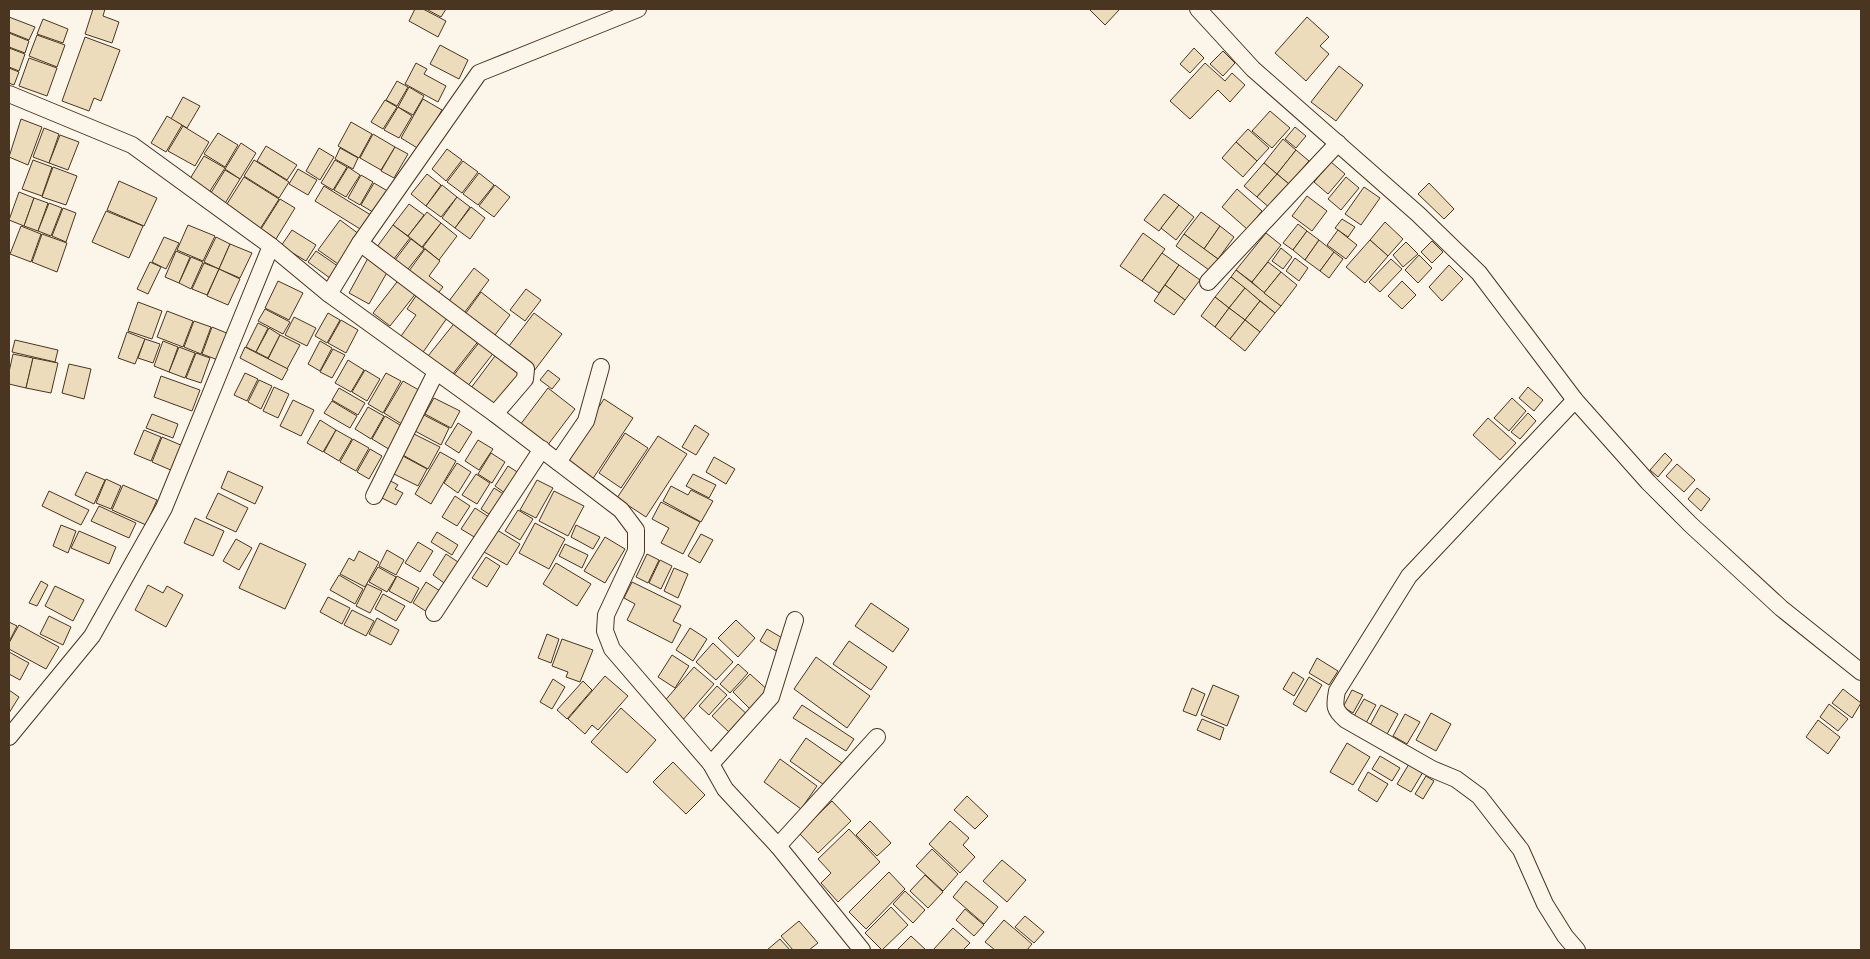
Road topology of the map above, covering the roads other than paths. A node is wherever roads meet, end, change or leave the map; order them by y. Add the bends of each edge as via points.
1 (638, 9) edge
2 (1198, 9) edge
3 (9, 94) edge
4 (1338, 144) junction
5 (360, 243) junction
6 (271, 246) junction
7 (1208, 282) dead end
8 (329, 294) junction
9 (601, 368) dead end
10 (436, 372) junction
11 (1575, 400) junction
12 (496, 414) junction
13 (542, 449) junction
14 (558, 462) junction
15 (374, 496) dead end
16 (434, 613) dead end
17 (795, 620) dead end
18 (1861, 672) edge
19 (9, 737) edge
20 (877, 737) dead end
21 (711, 764) junction
22 (778, 846) junction
23 (862, 950) edge
24 (1577, 950) edge

1 - 5 street via 479,73
2 - 4 street via 1253,68
3 - 6 street via 132,145
4 - 7 street
4 - 11 street via 1479,273
5 - 8 street
5 - 12 street via 526,369 525,379
6 - 8 street
6 - 19 street via 164,508 92,636
8 - 10 street
9 - 14 street via 586,421
10 - 12 street
10 - 15 street
11 - 18 street via 1629,462 1691,525 1781,608
11 - 24 street via 1409,576 1336,691 1335,702 1337,712 1346,720 1432,769 1456,779 1479,796 1521,850 1545,904
12 - 13 street
13 - 14 street
13 - 16 street
14 - 21 street via 621,510 636,530 636,551 606,615 605,631 612,648
17 - 21 street via 771,697
20 - 22 street
21 - 22 street via 725,789
22 - 23 street

